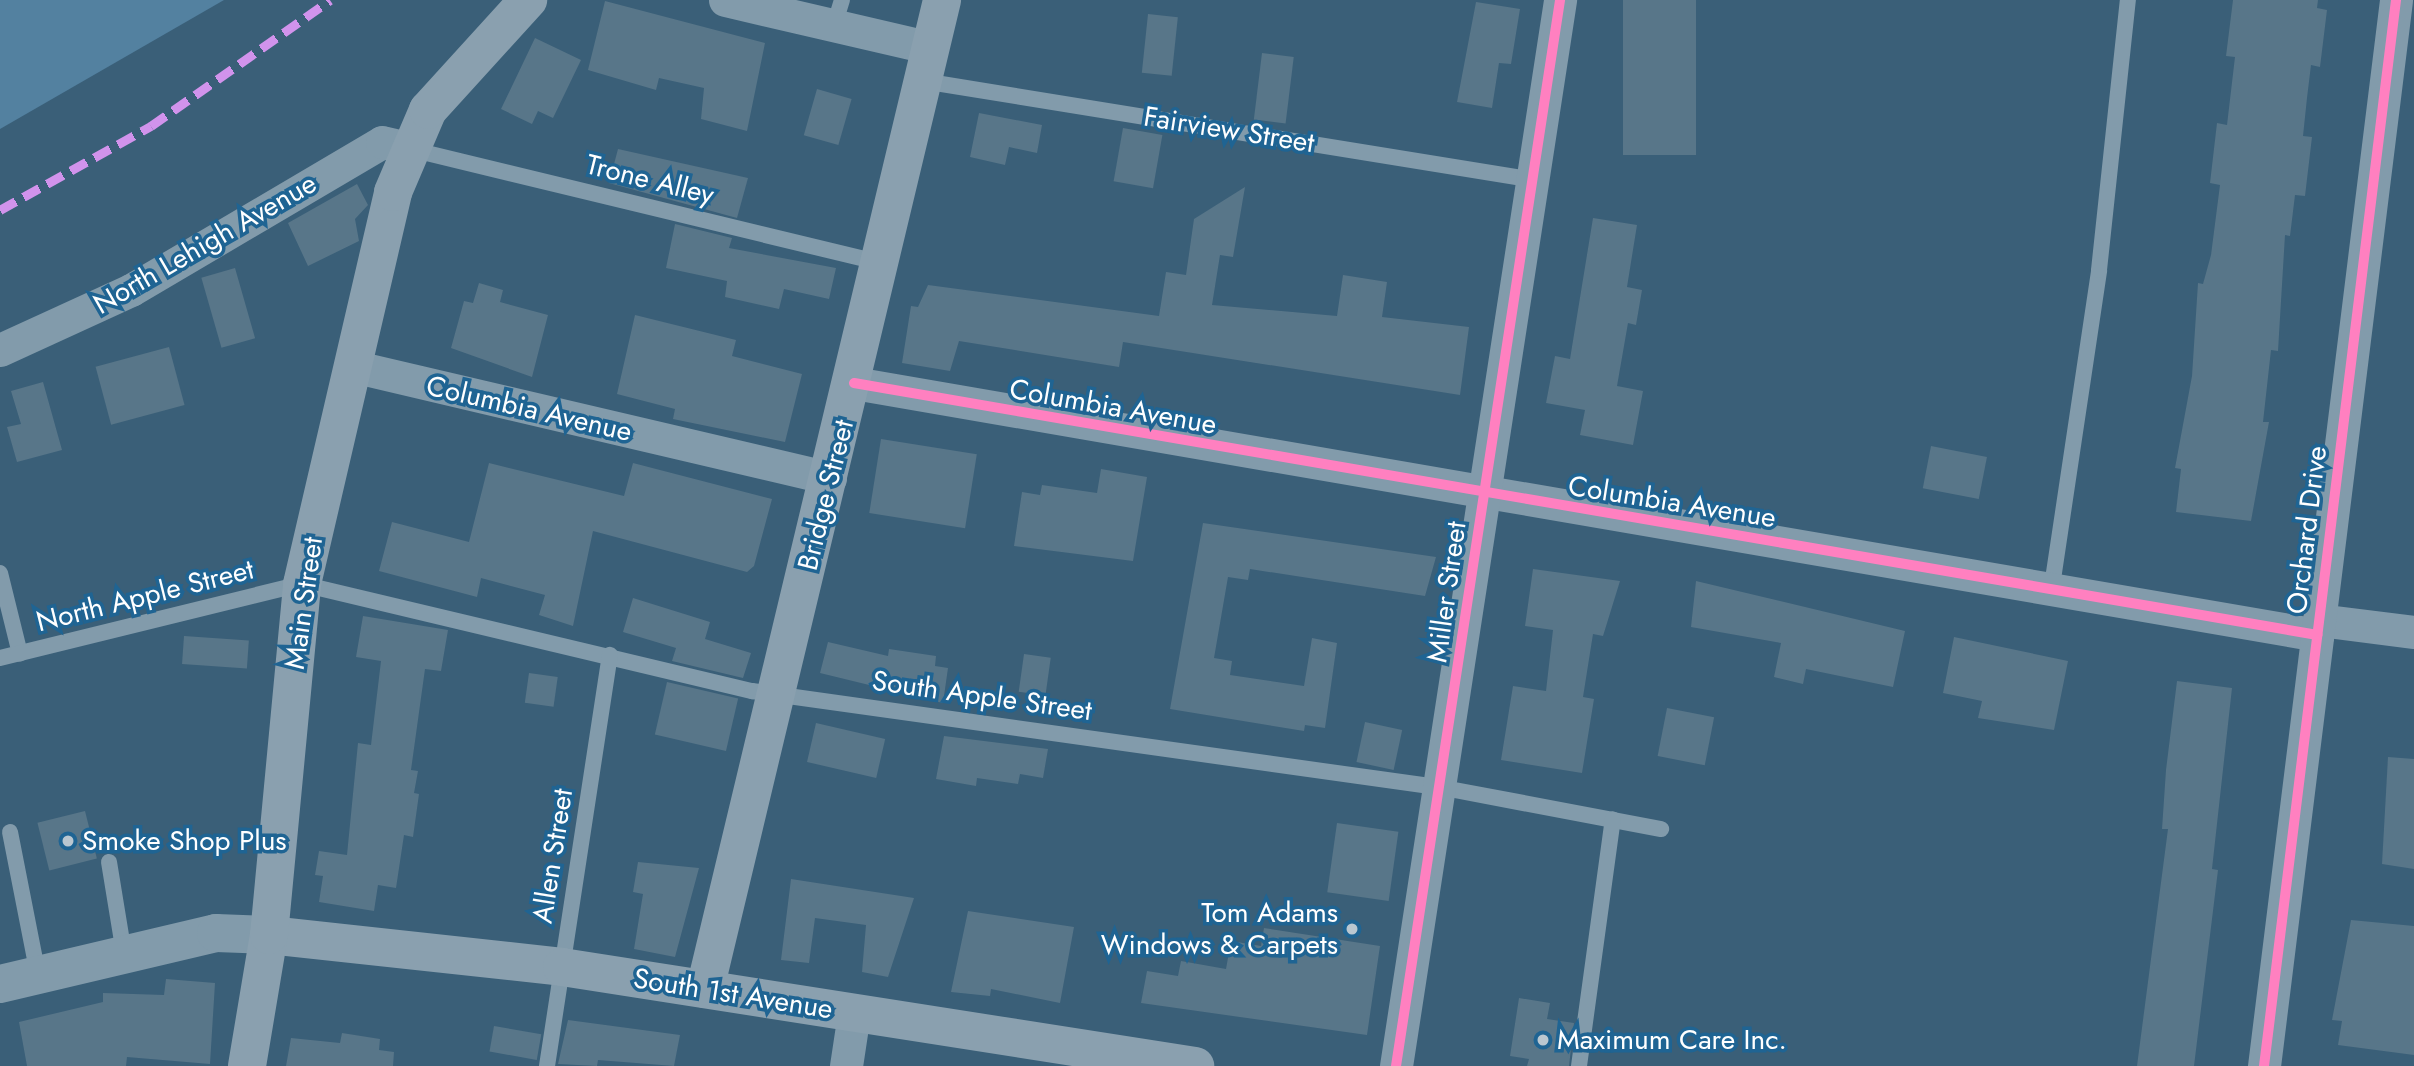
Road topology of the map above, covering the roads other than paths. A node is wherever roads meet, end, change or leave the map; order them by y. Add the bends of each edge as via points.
1 (528, 0) edge
2 (724, 0) edge
3 (942, 0) edge
4 (1560, 0) edge
5 (2128, 0) edge
6 (2396, 0) edge
7 (838, 13) edge
8 (927, 65) junction
9 (408, 148) junction
10 (1534, 180) junction
11 (880, 263) junction
12 (0, 350) edge
13 (352, 366) junction
14 (854, 383) junction
15 (830, 478) junction
16 (1483, 496) junction
17 (0, 573) edge
18 (302, 584) junction
19 (2052, 586) junction
20 (2318, 628) junction
21 (2414, 632) edge
22 (20, 654) junction
23 (610, 655) junction
24 (0, 658) edge
25 (779, 692) junction
26 (1444, 788) junction
27 (1613, 819) junction
28 (1661, 829) dead end
29 (10, 832) dead end
30 (109, 862) dead end
31 (269, 935) junction
32 (124, 954) junction
33 (562, 967) junction
34 (38, 975) junction
35 (0, 984) edge
36 (705, 989) junction
37 (854, 1013) junction
38 (247, 1066) edge
39 (547, 1066) edge
40 (846, 1066) edge
41 (1195, 1066) edge
42 (1396, 1066) edge
43 (1579, 1066) edge
44 (2264, 1066) edge

1 - 9 main road, Main Street via 428,110
2 - 7 street, Fairview Street
3 - 8 main road, Bridge Street
4 - 10 street, Miller Street
5 - 19 lane via 2099,270
6 - 20 street, Orchard Drive
7 - 8 street, Fairview Street
8 - 10 lane, Fairview Street
8 - 11 main road, Bridge Street
9 - 11 lane, Trone Alley
9 - 12 street, North Lehigh Avenue via 382,142 131,290
9 - 13 main road, Main Street
10 - 16 street, Miller Street
11 - 14 main road, Bridge Street
13 - 15 street, Columbia Avenue
13 - 18 main road, Main Street
14 - 15 main road, Bridge Street
14 - 16 street, Columbia Avenue
15 - 25 main road, Bridge Street
16 - 19 street, Columbia Avenue
16 - 26 street, Miller Street
17 - 22 lane
18 - 22 lane, North Apple Street
18 - 23 lane, South Apple Street
18 - 31 main road, Main Street
19 - 20 street, Columbia Avenue
20 - 21 street, Columbia Avenue
20 - 44 street, Orchard Drive
22 - 24 lane, North Apple Street
23 - 25 lane, South Apple Street via 751,691
23 - 33 lane, Allen Street
25 - 26 lane, South Apple Street
25 - 36 main road, Bridge Street
26 - 27 lane, South Apple Street
26 - 42 street, Miller Street
27 - 28 lane, South Apple Street
27 - 43 lane
29 - 34 lane
30 - 32 lane
31 - 32 street via 216,933
31 - 33 main road, South 1st Avenue
31 - 38 main road, Main Street
32 - 34 street
33 - 36 main road, South 1st Avenue
33 - 39 lane, Allen Street
34 - 35 street
36 - 37 main road, South 1st Avenue
37 - 40 street
37 - 41 main road, South 1st Avenue

